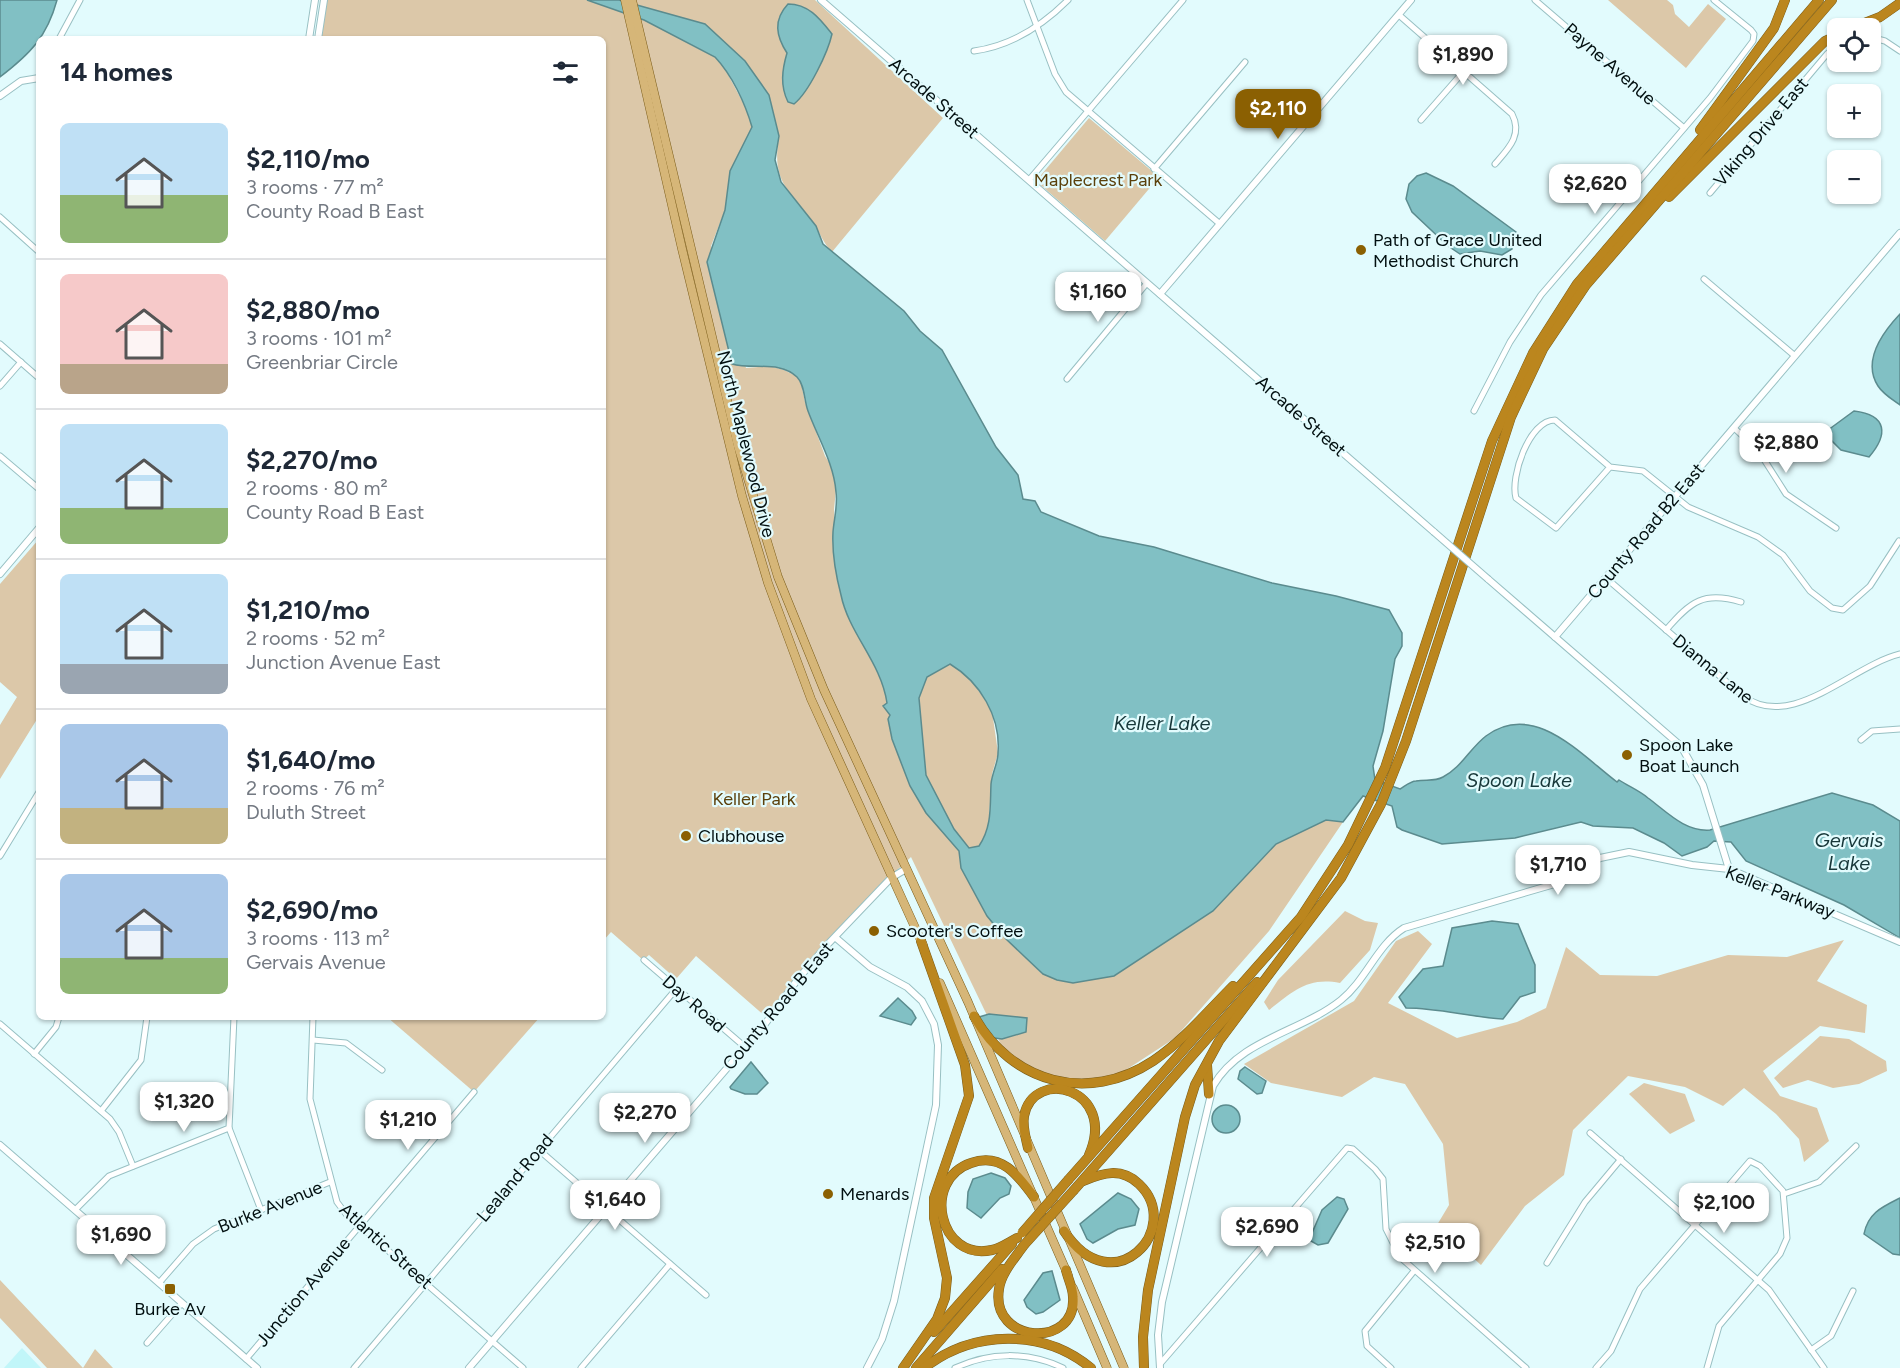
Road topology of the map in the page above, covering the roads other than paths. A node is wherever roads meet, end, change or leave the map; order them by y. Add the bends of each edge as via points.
1 (80, 0) edge
2 (315, 0) edge
3 (324, 0) edge
4 (625, 0) edge
5 (632, 0) edge
6 (821, 0) edge
7 (1027, 0) edge
8 (1068, 0) edge
9 (1183, 0) edge
10 (1411, 0) edge
11 (1535, 0) edge
12 (1714, 0) edge
13 (1785, 0) edge
14 (1819, 0) edge
15 (1832, 0) edge
16 (1897, 4) edge
17 (1399, 15) junction
18 (1877, 18) edge
19 (1037, 26) junction
20 (61, 36) edge
21 (309, 36) edge
22 (318, 36) edge
23 (1827, 40) edge
24 (1881, 40) edge
25 (974, 51) dead end
26 (1900, 51) edge
27 (1827, 54) edge
28 (1245, 62) dead end
29 (1464, 71) junction
30 (36, 78) edge
31 (0, 96) edge
32 (1087, 112) junction
33 (1421, 120) dead end
34 (1684, 128) junction
35 (1495, 164) dead end
36 (1154, 169) junction
37 (1029, 180) junction
38 (1657, 189) junction
39 (1710, 194) dead end
40 (0, 218) edge
41 (1220, 224) junction
42 (1900, 233) edge
43 (36, 249) edge
44 (1616, 250) junction
45 (1704, 279) dead end
46 (1147, 282) junction
47 (1160, 294) junction
48 (0, 344) edge
49 (1795, 356) junction
50 (21, 362) junction
51 (36, 375) edge
52 (1067, 379) dead end
53 (0, 386) edge
54 (1474, 411) dead end
55 (1734, 428) junction
56 (0, 456) edge
57 (1610, 466) junction
58 (36, 486) edge
59 (1674, 497) junction
60 (1836, 528) dead end
61 (36, 532) edge
62 (1899, 541) edge
63 (0, 574) edge
64 (1606, 578) junction
65 (1742, 602) dead end
66 (1666, 630) junction
67 (1555, 637) junction
68 (1900, 654) edge
69 (1899, 731) edge
70 (1861, 740) dead end
71 (1390, 770) junction
72 (36, 797) edge
73 (0, 856) edge
74 (906, 869) junction
75 (1729, 869) junction
76 (891, 878) junction
77 (1317, 912) junction
78 (1285, 937) junction
79 (836, 938) junction
80 (921, 941) junction
81 (1900, 942) edge
82 (644, 960) dead end
83 (677, 988) junction
84 (974, 1016) junction
85 (58, 1020) edge
86 (147, 1020) edge
87 (234, 1020) edge
88 (313, 1020) edge
89 (0, 1024) edge
90 (313, 1040) junction
91 (745, 1047) junction
92 (34, 1054) junction
93 (1209, 1057) junction
94 (382, 1070) dead end
95 (474, 1092) dead end
96 (1209, 1094) junction
97 (101, 1111) junction
98 (229, 1128) junction
99 (1590, 1133) dead end
100 (0, 1145) edge
101 (1856, 1146) dead end
102 (1028, 1148) junction
103 (539, 1150) junction
104 (1621, 1159) junction
105 (1083, 1165) junction
106 (133, 1166) junction
107 (1081, 1181) junction
108 (330, 1182) junction
109 (1784, 1194) junction
110 (1034, 1197) junction
111 (607, 1208) junction
112 (75, 1210) junction
113 (261, 1210) junction
114 (1695, 1225) junction
115 (360, 1226) junction
116 (1064, 1231) junction
117 (1021, 1239) junction
118 (1547, 1263) dead end
119 (670, 1264) junction
120 (1066, 1270) junction
121 (1414, 1271) junction
122 (1758, 1279) junction
123 (159, 1283) junction
124 (426, 1283) junction
125 (1853, 1291) dead end
126 (706, 1295) dead end
127 (182, 1303) junction
128 (493, 1341) junction
129 (147, 1343) dead end
130 (1811, 1350) junction
131 (246, 1359) junction
132 (1160, 1366) edge
133 (257, 1368) edge
134 (354, 1368) edge
135 (469, 1368) edge
136 (523, 1368) edge
137 (582, 1368) edge
138 (867, 1368) edge
139 (903, 1368) edge
140 (916, 1368) edge
141 (924, 1368) edge
142 (955, 1368) edge
143 (1063, 1368) edge
144 (1091, 1368) edge
145 (1107, 1368) edge
146 (1124, 1368) edge
147 (1144, 1368) edge
148 (1392, 1368) edge
149 (1527, 1368) edge
150 (1596, 1368) edge
151 (1707, 1368) edge
152 (1824, 1368) edge

1 - 20 street
2 - 21 street
3 - 22 street
4 - 76 main road, North Maplewood Drive via 754,539 799,669
5 - 74 main road, North Maplewood Drive via 738,446 762,531 804,646
6 - 37 street, Arcade Street
7 - 19 street
8 - 19 street
9 - 32 street
10 - 17 street
11 - 34 street, Payne Avenue
12 - 34 street via 1754,34 1753,41
13 - 38 highway via 1774,28
14 - 38 highway
15 - 44 highway
16 - 18 highway
17 - 29 street
17 - 41 street
19 - 25 street via 1003,44
19 - 32 street via 1060,83
23 - 44 highway
24 - 26 street
27 - 39 street, Viking Drive East
28 - 36 street
29 - 33 street
29 - 35 street via 1515,120 1513,143
30 - 31 street via 21,81
32 - 36 street
32 - 37 street
34 - 54 street via 1541,296 1510,342
36 - 41 street
37 - 46 street, Arcade Street
38 - 71 highway via 1577,284 1517,384 1492,441
40 - 43 street
41 - 47 street
42 - 49 street, County Road B2 East
44 - 71 highway via 1578,294 1553,333 1511,417
45 - 49 street
46 - 47 street, Arcade Street
46 - 52 street
47 - 67 street, Arcade Street, bridge
48 - 50 street
49 - 55 street, County Road B2 East
50 - 51 street
50 - 53 street
55 - 59 street, County Road B2 East
55 - 60 street via 1758,450 1786,494
56 - 58 street
57 - 57 street via 1556,528 1516,498 1515,480 1532,432 1539,425 1555,420
57 - 59 street via 1642,471
59 - 62 street via 1688,507 1758,537 1783,555 1810,591 1832,608 1843,610 1870,586
59 - 64 street, County Road B2 East
61 - 63 street
64 - 66 street, Dianna Lane
64 - 67 street, County Road B2 East
65 - 66 street via 1721,596 1703,599 1688,606
66 - 68 street, Dianna Lane via 1743,696 1774,708 1797,703
67 - 75 street, Arcade Street via 1681,746 1703,785
69 - 70 street via 1872,731
71 - 77 highway via 1376,814
71 - 78 highway via 1331,873
72 - 73 street
74 - 76 street, County Road B East
74 - 84 main road, North Maplewood Drive
75 - 81 street, Keller Parkway
75 - 96 street, Keller Parkway via 1620,853 1600,858 1558,883 1412,924 1391,937 1360,981 1337,1003 1248,1051 1225,1068
76 - 79 street, County Road B East
76 - 80 main road, North Maplewood Drive
77 - 93 highway
77 - 107 highway
78 - 84 highway via 1164,1053 1114,1078 1075,1083 1029,1072 997,1049
78 - 105 highway
79 - 91 street, County Road B East
79 - 138 street via 870,967 899,982 922,1001 934,1024 938,1045 936,1105 894,1301 882,1339
80 - 110 main road, North Maplewood Drive
80 - 139 highway via 968,1075 969,1096 934,1198 934,1218 947,1278 945,1298 937,1319
82 - 83 street, Day Road
83 - 91 street, Day Road
83 - 103 street, Lealand Road
84 - 102 main road, North Maplewood Drive
85 - 92 street
86 - 97 street via 141,1060
87 - 98 street
88 - 90 street, Atlantic Street
89 - 92 street
90 - 94 street via 353,1046
90 - 108 street, Atlantic Street via 310,1099
91 - 111 street, County Road B East
92 - 97 street
93 - 96 highway
93 - 147 highway via 1185,1117 1148,1290
95 - 115 street, Junction Avenue
96 - 132 street, Keller Parkway via 1162,1302
97 - 106 street via 115,1124
98 - 106 street
98 - 113 street
99 - 104 street
100 - 112 street
101 - 109 street via 1820,1182
102 - 105 highway via 1023,1120 1031,1101 1048,1091 1070,1091 1088,1102 1095,1121 1094,1140
102 - 116 main road, North Maplewood Drive
103 - 111 street
103 - 124 street, Lealand Road
104 - 114 street
104 - 118 street via 1585,1202
105 - 117 highway, bridge
106 - 112 street via 102,1181
107 - 116 highway via 1114,1172 1136,1181 1150,1200 1151,1232 1137,1253 1107,1262 1082,1252
107 - 117 highway, bridge
108 - 113 street, Burke Avenue
108 - 115 street, Atlantic Street via 341,1209
109 - 114 street via 1776,1180 1750,1161
109 - 122 street via 1787,1238 1780,1254
110 - 117 highway via 1014,1171 991,1161 965,1165 952,1175 944,1189 941,1214 956,1241 985,1251
110 - 120 main road, North Maplewood Drive
111 - 119 street
111 - 128 street, County Road B East
112 - 123 street
113 - 123 street, Burke Avenue via 203,1236
114 - 122 street
114 - 150 street via 1640,1289 1611,1351
115 - 124 street, Atlantic Street
115 - 131 street, Junction Avenue
116 - 146 main road, North Maplewood Drive
117 - 120 highway via 999,1289 1001,1311 1017,1329 1038,1334 1064,1322 1073,1296
117 - 139 highway
117 - 140 highway
119 - 126 street
119 - 137 street
120 - 145 main road, North Maplewood Drive
121 - 132 street via 1389,1238 1384,1220 1384,1185 1376,1169 1347,1148
121 - 148 street via 1366,1327 1364,1337 1371,1350
121 - 149 street
122 - 130 street via 1779,1301
122 - 151 street via 1719,1326
123 - 127 street
124 - 128 street, Atlantic Street
124 - 134 street, Lealand Road
125 - 130 street via 1831,1336
127 - 129 street
127 - 131 street
128 - 135 street, County Road B East
128 - 136 street, Atlantic Street
130 - 152 street
131 - 133 street
141 - 144 highway via 968,1344 1008,1338 1052,1346
142 - 143 street via 977,1359 1008,1355 1035,1358

